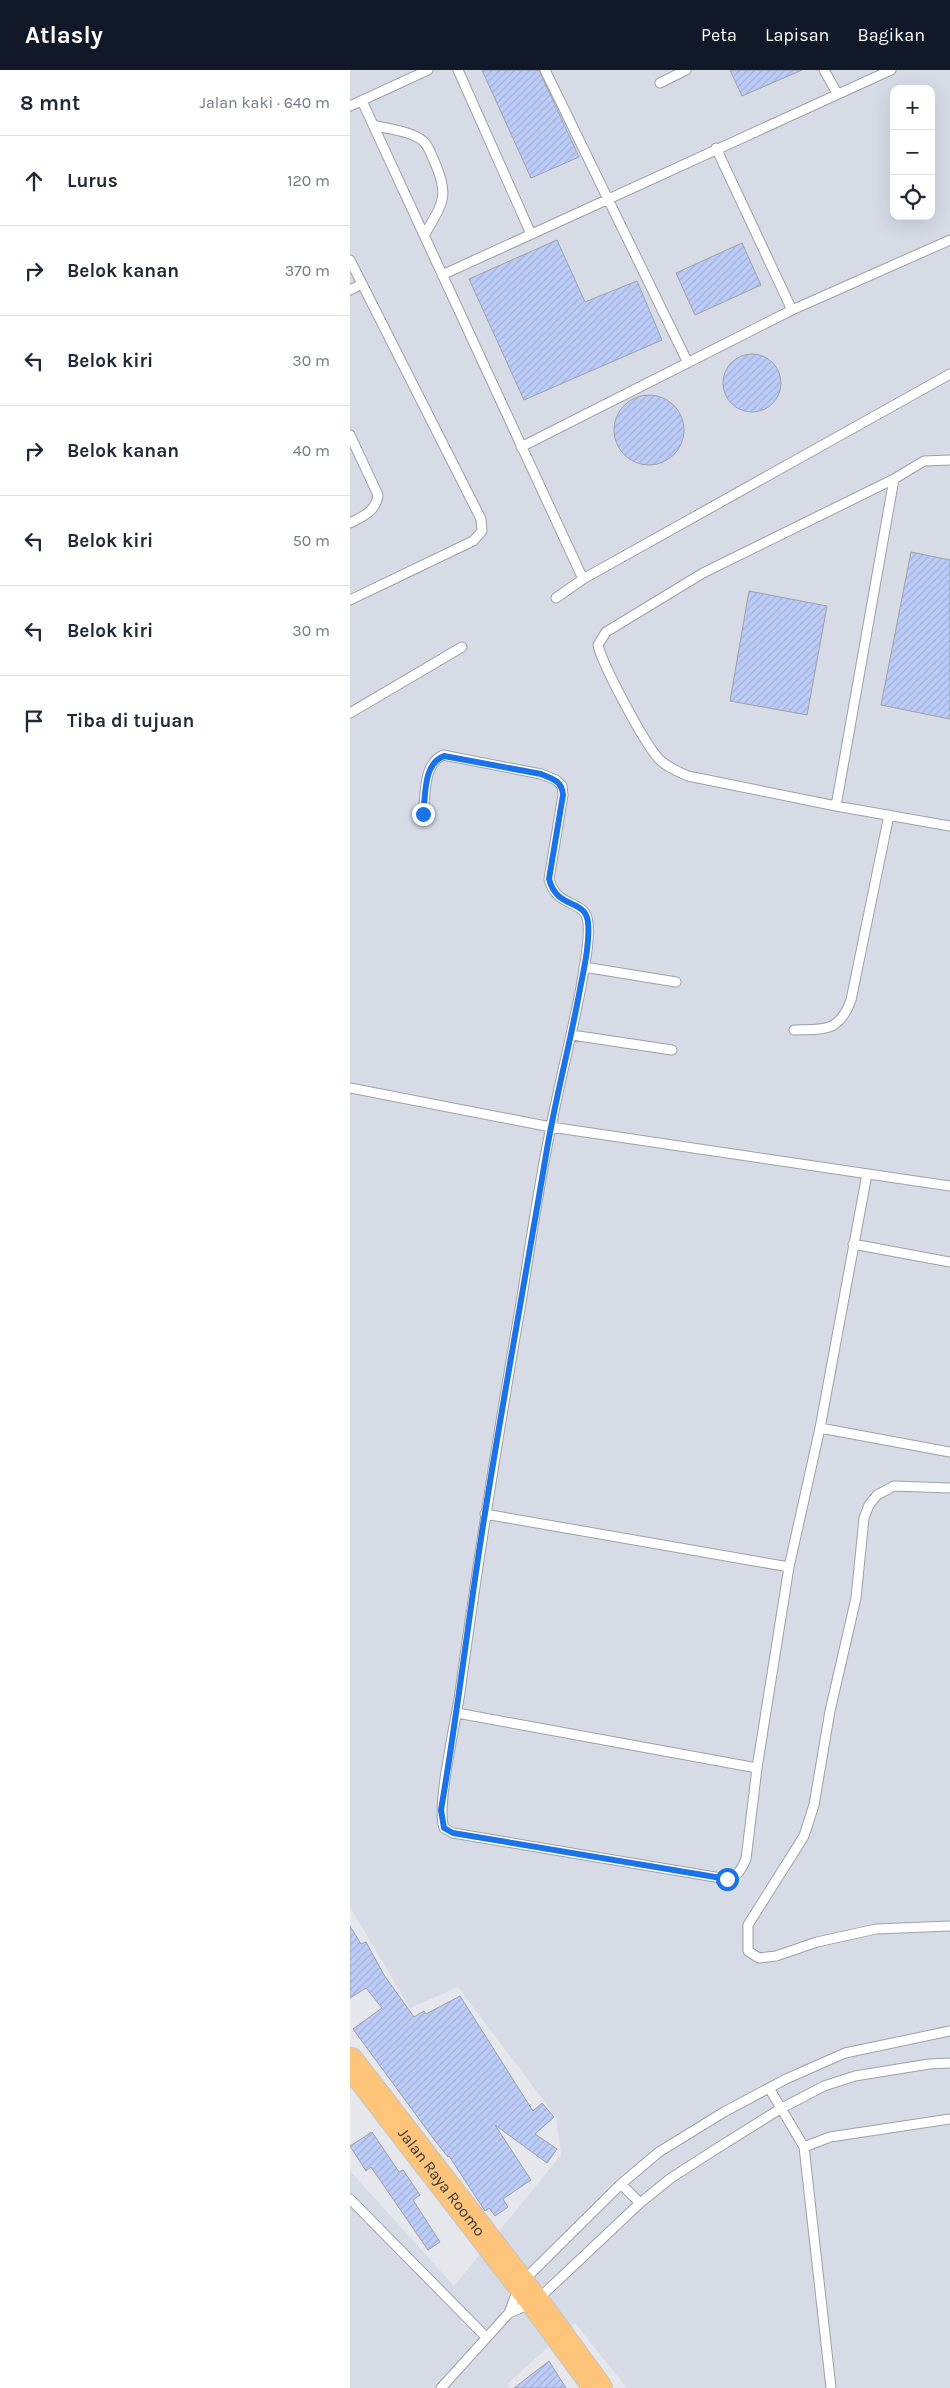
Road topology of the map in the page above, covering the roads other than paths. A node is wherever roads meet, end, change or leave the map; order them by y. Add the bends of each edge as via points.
1 (428, 70) edge
2 (458, 70) edge
3 (545, 70) edge
4 (686, 70) edge
5 (824, 70) edge
6 (891, 70) edge
7 (660, 83) dead end
8 (837, 93) junction
9 (362, 101) junction
10 (350, 106) edge
11 (373, 125) junction
12 (716, 148) junction
13 (607, 198) junction
14 (425, 234) junction
15 (531, 234) junction
16 (950, 240) edge
17 (350, 260) edge
18 (442, 275) junction
19 (362, 284) junction
20 (350, 290) edge
21 (792, 310) junction
22 (688, 363) junction
23 (950, 374) edge
24 (350, 435) edge
25 (521, 447) junction
26 (950, 460) edge
27 (894, 479) junction
28 (350, 523) edge
29 (583, 579) junction
30 (556, 598) dead end
31 (350, 600) edge
32 (462, 647) dead end
33 (350, 713) edge
34 (836, 806) junction
35 (423, 814) dead end
36 (889, 815) junction
37 (950, 826) edge
38 (584, 967) junction
39 (676, 982) dead end
40 (794, 1030) dead end
41 (572, 1035) junction
42 (672, 1050) dead end
43 (350, 1088) edge
44 (551, 1127) junction
45 (867, 1174) junction
46 (950, 1186) edge
47 (853, 1244) junction
48 (950, 1262) edge
49 (820, 1428) junction
50 (950, 1452) edge
51 (950, 1488) edge
52 (485, 1514) junction
53 (789, 1567) junction
54 (457, 1713) junction
55 (757, 1768) junction
56 (950, 1926) edge
57 (950, 2031) edge
58 (350, 2062) edge
59 (950, 2062) edge
60 (769, 2088) junction
61 (780, 2109) junction
62 (950, 2119) edge
63 (804, 2148) junction
64 (621, 2184) junction
65 (350, 2200) edge
66 (640, 2203) junction
67 (527, 2293) junction
68 (509, 2313) junction
69 (486, 2337) junction
70 (441, 2388) edge
71 (598, 2388) edge
72 (831, 2388) edge

1 - 9 lane
2 - 15 lane
3 - 13 lane
4 - 7 lane
5 - 8 lane
6 - 8 lane
8 - 12 lane
9 - 10 lane
9 - 11 lane
11 - 14 lane
11 - 14 lane via 413,136 424,142 431,154 441,176 444,193 441,207
12 - 13 lane
12 - 21 lane
13 - 15 lane
13 - 22 lane
14 - 18 lane
15 - 18 lane
16 - 21 lane
17 - 19 lane
18 - 25 lane
19 - 20 lane
19 - 31 lane via 481,519 482,531 473,541
21 - 22 lane
22 - 25 lane
23 - 29 lane
24 - 28 lane via 378,495 377,505 367,515
25 - 29 lane
26 - 27 lane via 924,462
27 - 34 lane
27 - 34 lane via 702,573 606,632 598,645 606,667 650,748 666,765 688,776
29 - 30 lane
32 - 33 lane
34 - 36 lane
35 - 38 lane via 429,768 435,759 444,756 541,774 556,780 562,786 563,795 549,879 558,898 581,908 586,914
36 - 37 lane
36 - 40 lane via 845,1016 836,1025
38 - 39 lane
38 - 41 lane
41 - 42 lane
41 - 44 lane
43 - 44 lane
44 - 45 lane
44 - 52 lane
45 - 46 lane
45 - 47 lane
47 - 48 lane
47 - 49 lane
49 - 50 lane
49 - 53 lane
51 - 56 lane via 894,1486 876,1495 869,1505 864,1518 856,1598 830,1711 814,1805 804,1836 748,1925 748,1951 759,1958 776,1956 876,1928
52 - 53 lane
52 - 54 lane
53 - 55 lane
54 - 55 lane
54 - 55 lane via 441,1810 444,1828 453,1833 727,1879 735,1877 746,1859
57 - 60 lane via 845,2053
58 - 67 highway, Jalan Raya Roomo
59 - 61 lane via 855,2076 824,2086
60 - 61 lane
60 - 64 lane via 659,2152
61 - 63 lane
61 - 66 lane via 671,2178
62 - 63 lane via 830,2137
63 - 72 lane
64 - 66 lane
64 - 67 lane
65 - 69 lane
66 - 67 lane
67 - 68 lane
67 - 68 lane
67 - 71 highway, Jalan Raya Roomo
68 - 69 lane
69 - 70 lane

